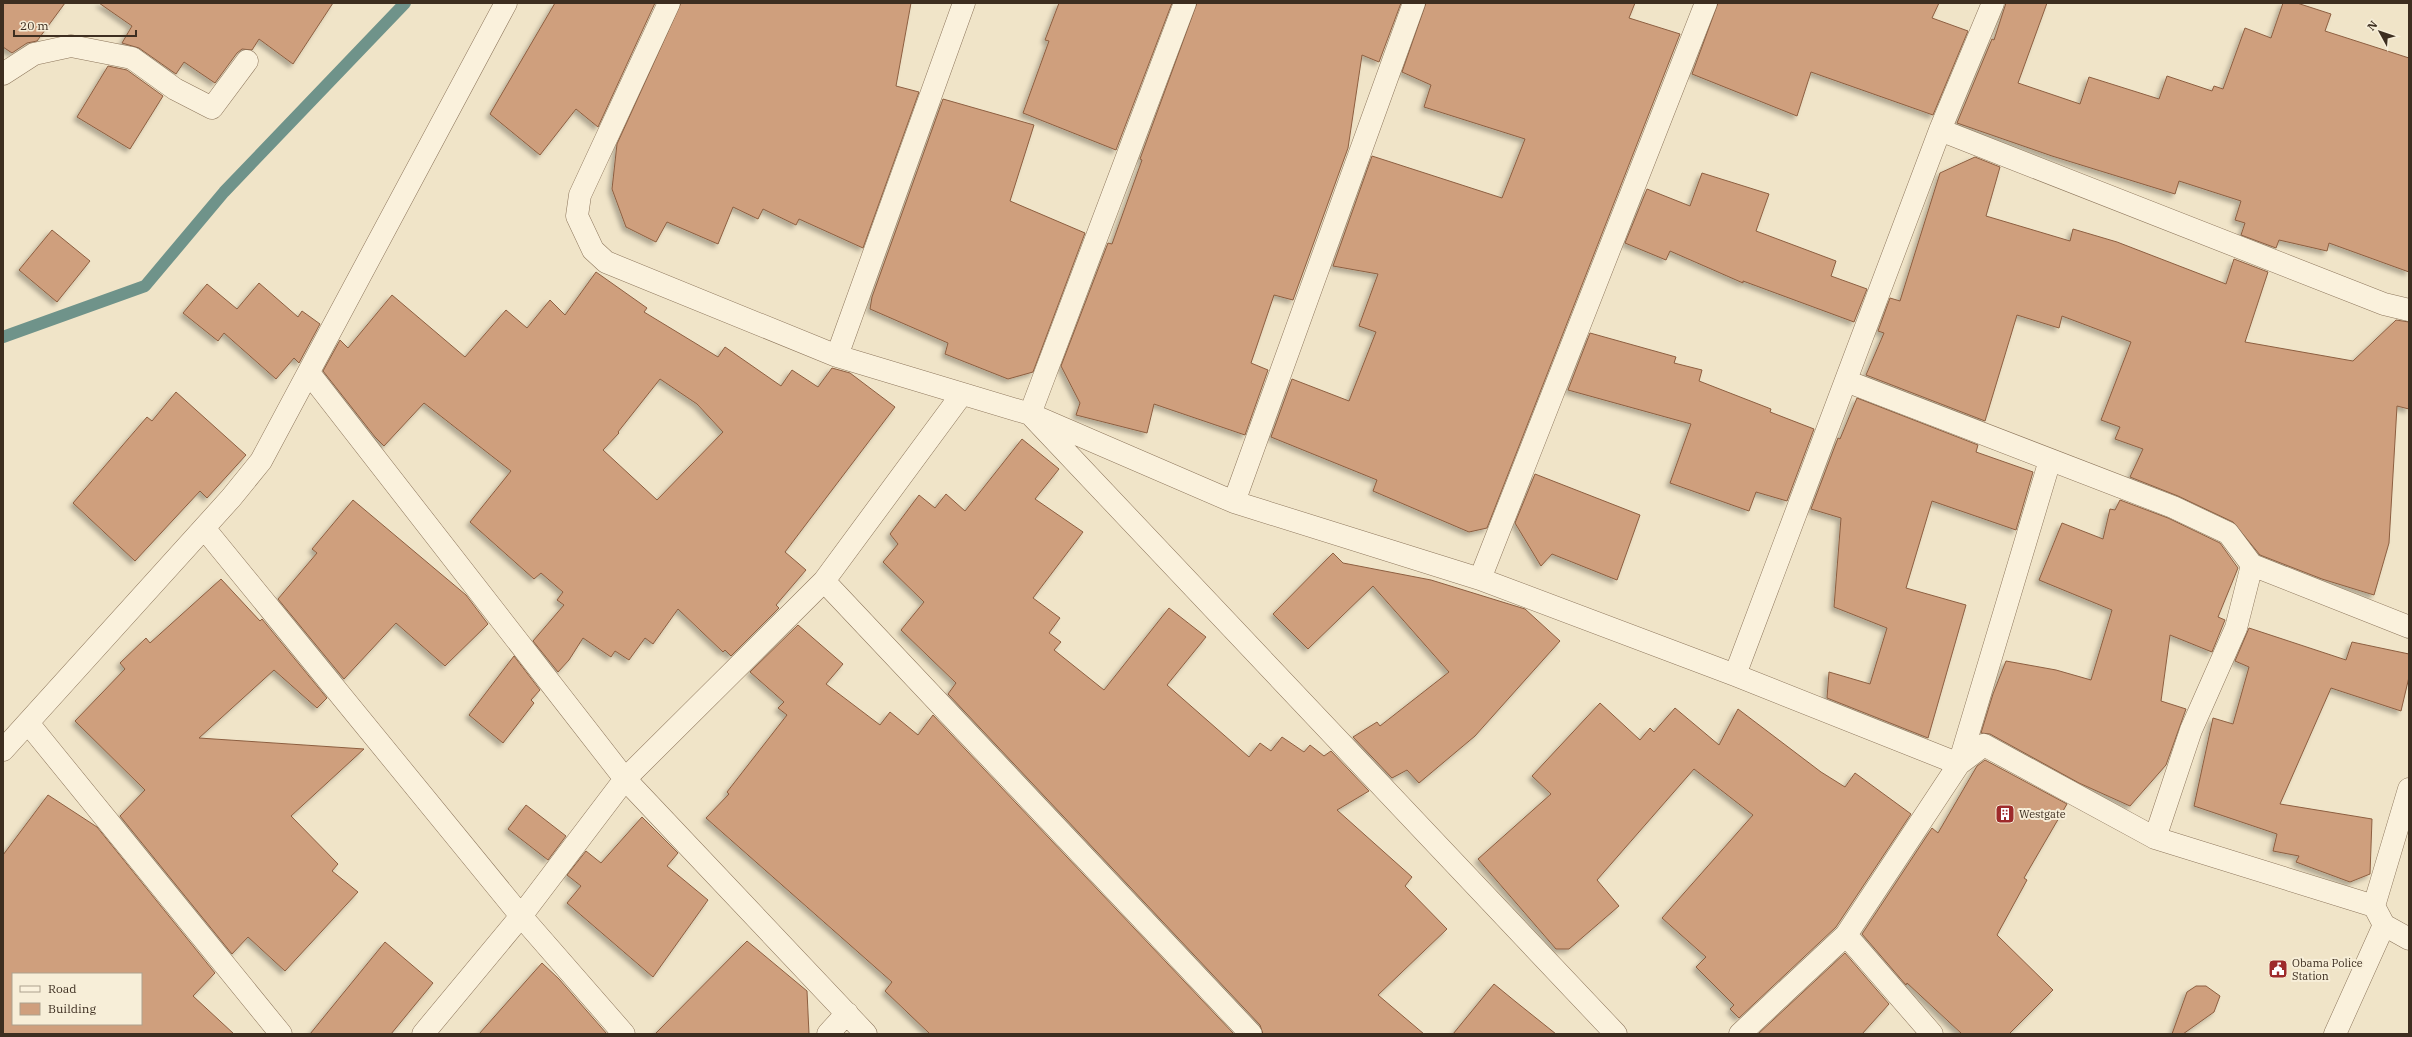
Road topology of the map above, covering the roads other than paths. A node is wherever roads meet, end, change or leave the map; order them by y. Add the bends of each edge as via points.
1 (506, 3) edge
2 (669, 3) edge
3 (964, 3) edge
4 (1185, 3) edge
5 (1414, 3) edge
6 (1706, 3) edge
7 (1993, 3) edge
8 (247, 60) dead end
9 (3, 74) edge
10 (1940, 130) junction
11 (2409, 310) edge
12 (837, 356) junction
13 (310, 373) junction
14 (1846, 381) junction
15 (962, 394) junction
16 (1030, 414) junction
17 (2050, 460) junction
18 (1234, 502) junction
19 (204, 528) junction
20 (2252, 565) junction
21 (1480, 579) junction
22 (824, 581) junction
23 (2409, 627) edge
24 (1735, 675) junction
25 (28, 723) junction
26 (3, 750) edge
27 (1959, 764) junction
28 (625, 779) junction
29 (2409, 789) edge
30 (2155, 838) junction
31 (2374, 906) junction
32 (521, 916) junction
33 (2384, 925) junction
34 (1846, 935) junction
35 (2409, 939) edge
36 (847, 1013) junction
37 (281, 1034) edge
38 (422, 1034) edge
39 (624, 1034) edge
40 (828, 1034) edge
41 (866, 1034) edge
42 (1251, 1034) edge
43 (1616, 1034) edge
44 (1740, 1034) edge
45 (1932, 1034) edge
46 (2335, 1034) edge

1 - 13 street
2 - 12 street via 580,195 577,216 584,234 593,250 606,262
3 - 12 street
4 - 16 street
5 - 18 street
6 - 21 street
7 - 10 street
8 - 9 street via 212,108 175,89 132,58 71,46 34,54
10 - 11 street via 2384,304
10 - 14 street
12 - 15 street
13 - 19 street via 261,461
13 - 28 street
14 - 17 street
14 - 24 street
15 - 16 street
15 - 22 street
16 - 18 street
16 - 43 street
17 - 20 street via 2173,507 2228,533
17 - 27 street
18 - 21 street
19 - 25 street
19 - 32 street
20 - 23 street
20 - 30 street via 2236,628 2191,730
21 - 24 street
22 - 28 street
22 - 42 street
24 - 27 street
25 - 26 street
25 - 37 street
27 - 30 street via 1984,744
27 - 34 street
28 - 32 street
28 - 36 street
29 - 31 street
30 - 31 street
31 - 33 street
32 - 38 street
32 - 39 street
33 - 35 street
33 - 46 street
34 - 44 street
34 - 45 street
36 - 40 street
36 - 41 street

